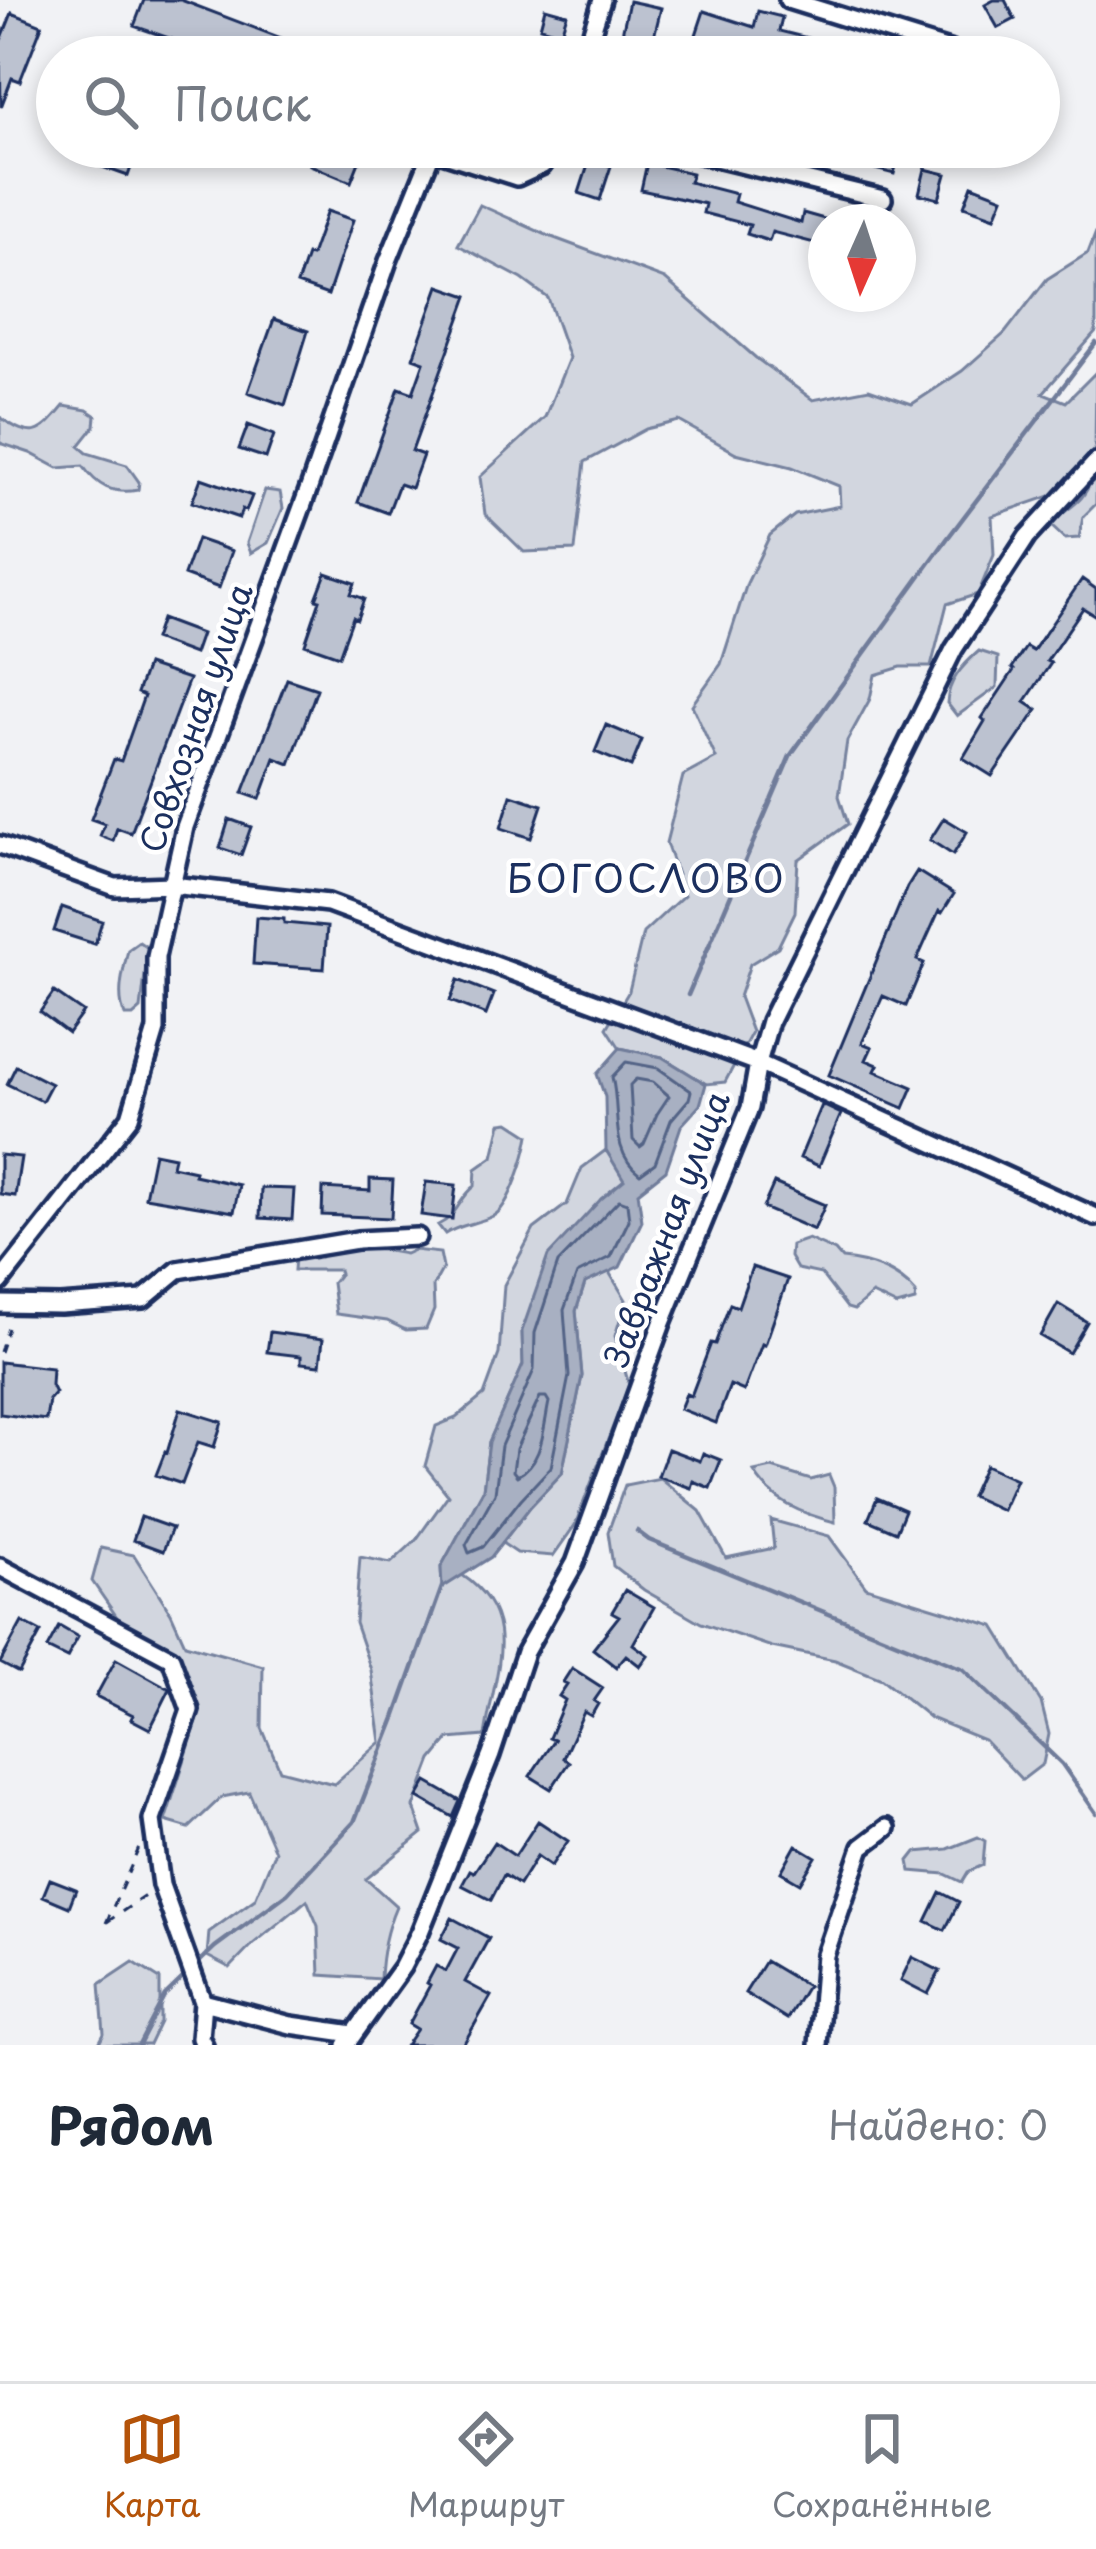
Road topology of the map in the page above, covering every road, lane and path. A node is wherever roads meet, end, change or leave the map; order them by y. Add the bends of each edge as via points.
1 (602, 0) edge
2 (788, 0) edge
3 (591, 36) edge
4 (904, 36) edge
5 (426, 168) edge
6 (489, 168) edge
7 (536, 168) edge
8 (757, 168) edge
9 (883, 199) dead end
10 (1096, 461) edge
11 (0, 844) edge
12 (172, 885) junction
13 (758, 1063) junction
14 (1096, 1217) edge
15 (417, 1237) dead end
16 (0, 1282) edge
17 (0, 1304) edge
18 (8, 1328) dead end
19 (0, 1352) edge
20 (0, 1567) edge
21 (152, 1820) junction
22 (887, 1828) dead end
23 (161, 1885) junction
24 (203, 2002) junction
25 (350, 2040) edge
26 (204, 2045) edge
27 (818, 2045) edge

1 - 3 street
2 - 4 street
5 - 12 street, Совхозная улица via 184,827
6 - 7 street, Совхозная улица via 517,177
8 - 9 street
10 - 13 street, Завражная улица via 1027,537 954,649 770,1021
11 - 12 street via 115,887
12 - 13 street via 328,903
12 - 16 street, Совхозная улица via 156,957 156,1030 130,1117
13 - 14 street
13 - 25 street, Завражная улица via 750,1108 574,1564 524,1652 420,1932
15 - 17 street via 178,1270 142,1299
18 - 19 path
20 - 21 street via 170,1658 190,1710
21 - 23 street
21 - 23 path via 106,1923
22 - 27 street via 862,1846 824,1955
23 - 24 street
24 - 25 street
24 - 26 street

